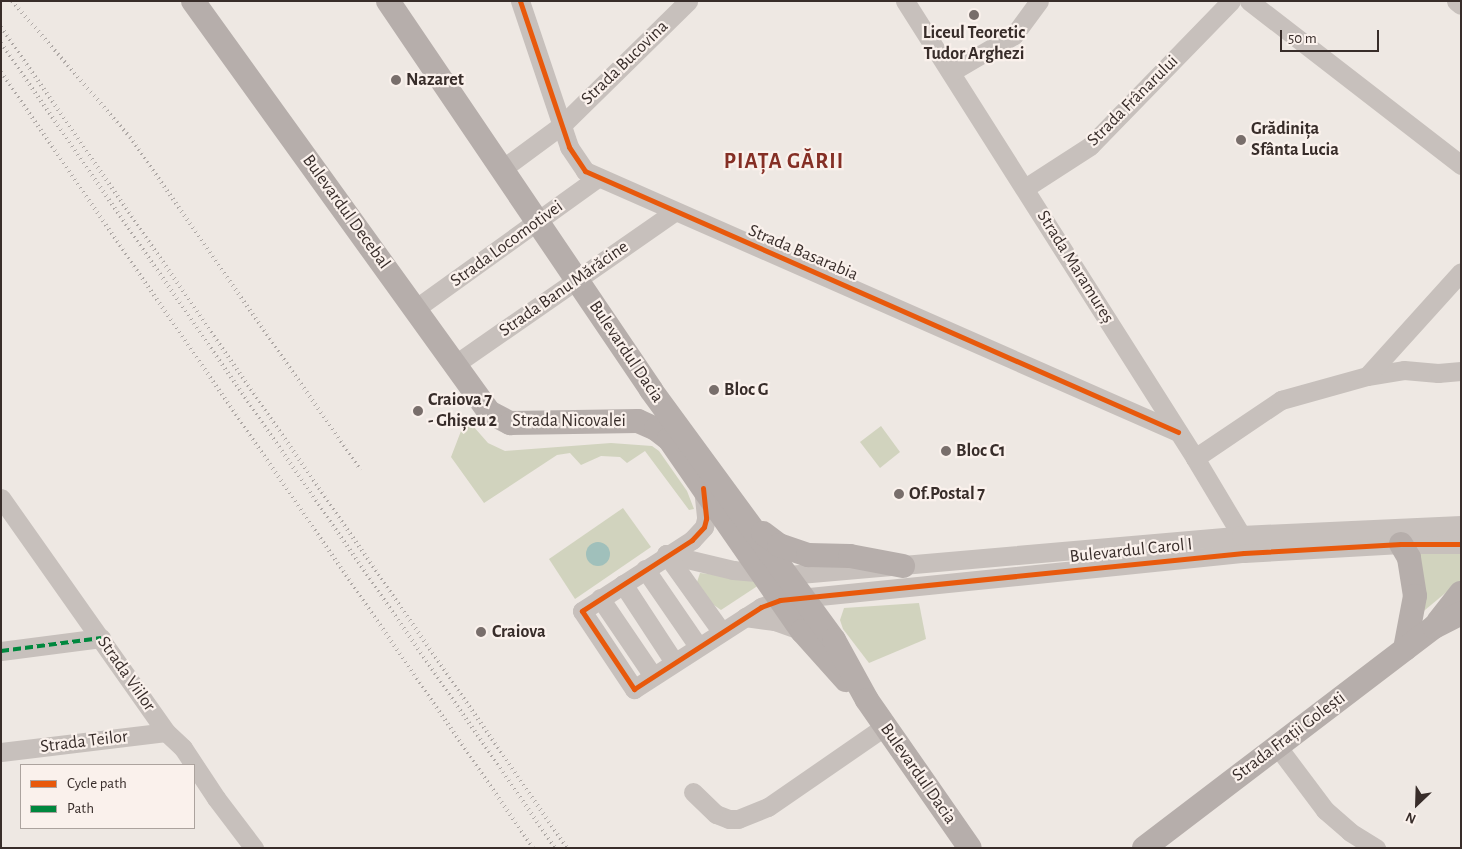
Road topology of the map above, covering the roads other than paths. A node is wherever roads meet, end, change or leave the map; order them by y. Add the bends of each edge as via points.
1 (193, 1) edge
2 (388, 1) edge
3 (520, 1) edge
4 (688, 1) edge
5 (905, 1) edge
6 (1039, 1) edge
7 (1231, 1) edge
8 (1249, 1) edge
9 (1456, 1) edge
10 (1461, 4) edge
11 (951, 72) junction
12 (562, 125) junction
13 (1461, 165) edge
14 (502, 169) junction
15 (597, 178) junction
16 (1025, 188) junction
17 (674, 212) junction
18 (538, 223) junction
19 (1461, 272) edge
20 (577, 280) junction
21 (415, 309) junction
22 (454, 365) junction
23 (1461, 371) edge
24 (1367, 376) junction
25 (651, 390) junction
26 (500, 420) joint
27 (638, 421) junction
28 (1178, 432) junction
29 (1195, 458) junction
30 (703, 488) junction
31 (1, 498) edge
32 (750, 523) junction
33 (1461, 525) edge
34 (1242, 544) junction
35 (1401, 544) junction
36 (1461, 544) edge
37 (666, 554) junction
38 (903, 566) junction
39 (645, 569) junction
40 (762, 574) junction
41 (788, 575) junction
42 (622, 584) junction
43 (1461, 593) edge
44 (600, 598) junction
45 (805, 599) junction
46 (780, 600) junction
47 (1461, 613) edge
48 (745, 617) junction
49 (1434, 627) junction
50 (721, 631) junction
51 (802, 631) junction
52 (101, 638) junction
53 (698, 646) junction
54 (1405, 649) junction
55 (1, 651) edge
56 (674, 662) junction
57 (653, 676) junction
58 (867, 700) junction
59 (884, 727) junction
60 (166, 732) junction
61 (1277, 746) junction
62 (1, 752) edge
63 (194, 764) edge
64 (195, 766) edge
65 (693, 792) dead end
66 (254, 848) edge
67 (970, 848) edge
68 (1144, 848) edge
69 (1376, 848) edge

1 - 21 main road, Bulevardul Decebal
2 - 14 main road, Bulevardul Dacia
3 - 12 street, Strada Basarabia
4 - 12 street, Strada Bucovina
5 - 11 street, Strada Maramureș
6 - 11 street via 1014,35
7 - 16 street, Strada Frânarului via 1090,146
8 - 13 street
9 - 10 street
11 - 16 street, Strada Maramureș
12 - 14 street, Strada Bucovina
12 - 15 street, Strada Basarabia via 577,160
14 - 18 main road, Bulevardul Dacia
15 - 17 street, Strada Basarabia
15 - 18 street, Strada Locomotivei
16 - 28 street, Strada Maramureș
17 - 20 street, Strada Banu Mărăcine
17 - 28 street, Strada Basarabia
18 - 20 main road, Bulevardul Dacia
18 - 21 street, Strada Locomotivei
19 - 24 street
20 - 22 street, Strada Banu Mărăcine
20 - 25 main road, Bulevardul Dacia
21 - 22 main road, Bulevardul Decebal
22 - 26 main road, Bulevardul Decebal via 489,412
23 - 24 street via 1404,370
24 - 29 street via 1280,400
25 - 27 main road
25 - 32 main road, Bulevardul Dacia
26 - 27 main road, Strada Nicovalei via 531,425
27 - 30 main road, Bulevardul Dacia via 669,439
28 - 29 street, Strada Maramureș
29 - 34 street, Strada Maramureș
30 - 37 street via 704,527 692,540
30 - 40 main road, Bulevardul Dacia
31 - 52 street, Strada Viilor
32 - 38 main road via 779,545 798,552 850,556
32 - 41 main road, Bulevardul Dacia
33 - 34 street, Bulevardul Carol I
34 - 35 street, Bulevardul Carol I
34 - 38 street, Bulevardul Carol I
34 - 45 street, Bulevardul Carol I
35 - 36 street, Bulevardul Carol I
35 - 54 main road via 1409,558 1415,596
37 - 39 street
37 - 40 street, Bulevardul Carol I
37 - 50 street
38 - 41 street, Bulevardul Carol I
39 - 42 street
39 - 53 street
40 - 41 street, Bulevardul Carol I
40 - 46 main road, Bulevardul Dacia
41 - 45 main road, Bulevardul Dacia
42 - 44 street
42 - 56 street
43 - 49 main road, Strada Frații Golești
44 - 57 street
44 - 57 street, Bulevardul Carol I via 582,610 634,688
45 - 46 street, Bulevardul Carol I
45 - 58 main road, Bulevardul Dacia via 834,640
46 - 48 street, Bulevardul Carol I via 761,606
46 - 51 main road, Bulevardul Dacia
47 - 49 main road, Strada Frații Golești
48 - 50 street, Bulevardul Carol I
48 - 51 street via 776,621
49 - 54 main road, Strada Frații Golești
50 - 53 street, Bulevardul Carol I
51 - 58 main road, Bulevardul Dacia
52 - 55 street
52 - 60 street, Strada Viilor
53 - 56 street, Bulevardul Carol I
54 - 61 main road, Strada Frații Golești
56 - 57 street, Bulevardul Carol I
58 - 59 main road, Bulevardul Dacia
59 - 65 street via 768,807 738,819 729,820 716,814
59 - 67 main road, Bulevardul Dacia
60 - 62 street, Strada Teilor
60 - 63 street, Strada Viilor
61 - 68 main road, Strada Frații Golești
61 - 69 street via 1325,810 1350,832
64 - 66 street, Strada Viilor

